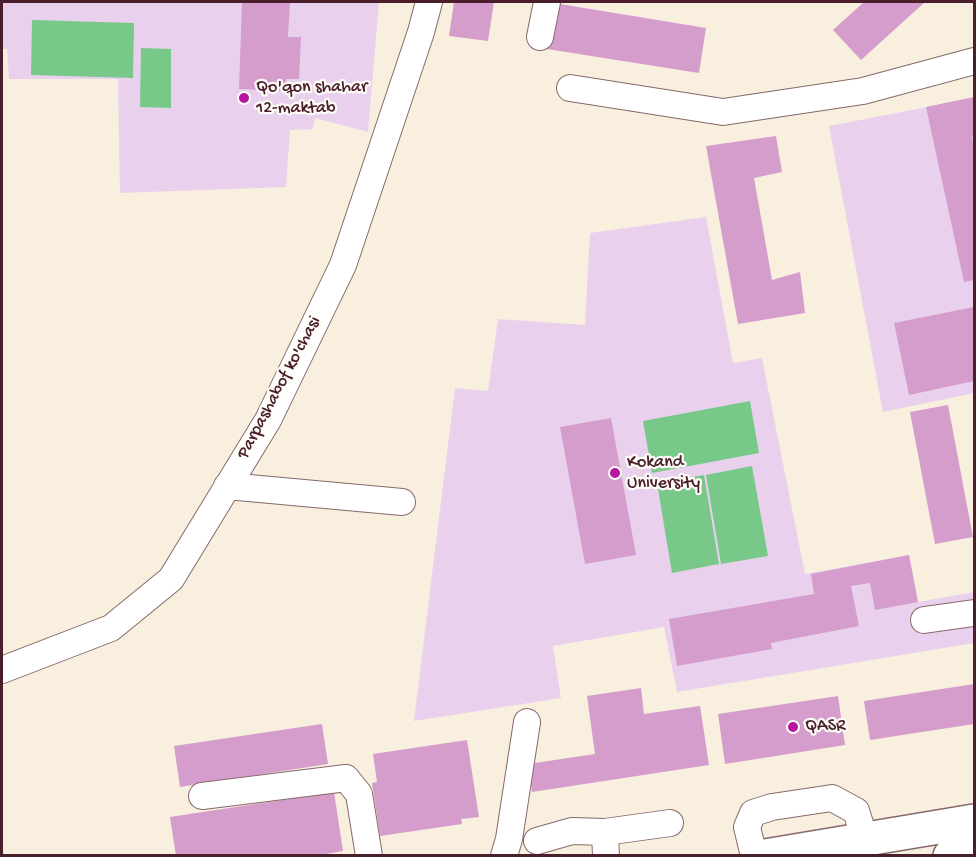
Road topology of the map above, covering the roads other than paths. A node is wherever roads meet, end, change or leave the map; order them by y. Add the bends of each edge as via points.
1 (429, 2) edge
2 (547, 2) edge
3 (540, 38) dead end
4 (975, 62) edge
5 (570, 88) dead end
6 (227, 486) junction
7 (402, 502) dead end
8 (975, 613) edge
9 (924, 620) dead end
10 (2, 670) edge
11 (527, 722) dead end
12 (202, 796) dead end
13 (975, 821) edge
14 (669, 823) dead end
15 (865, 839) junction
16 (537, 842) dead end
17 (605, 844) edge
18 (975, 852) edge
19 (369, 855) edge
20 (504, 855) edge
21 (754, 855) edge
22 (765, 855) edge
23 (950, 855) edge

1 - 6 street, Parpashabof ko'chasi via 343,265 268,420
2 - 3 street
4 - 5 street via 863,92 723,112
6 - 7 street
6 - 10 street, Parpashabof ko'chasi via 171,579 111,628
8 - 9 street
11 - 20 street
12 - 19 street via 346,778 359,794
13 - 15 main road
14 - 17 street
15 - 21 street via 856,811 832,798 753,813 747,827
15 - 22 main road
16 - 17 street via 572,831
18 - 23 main road

